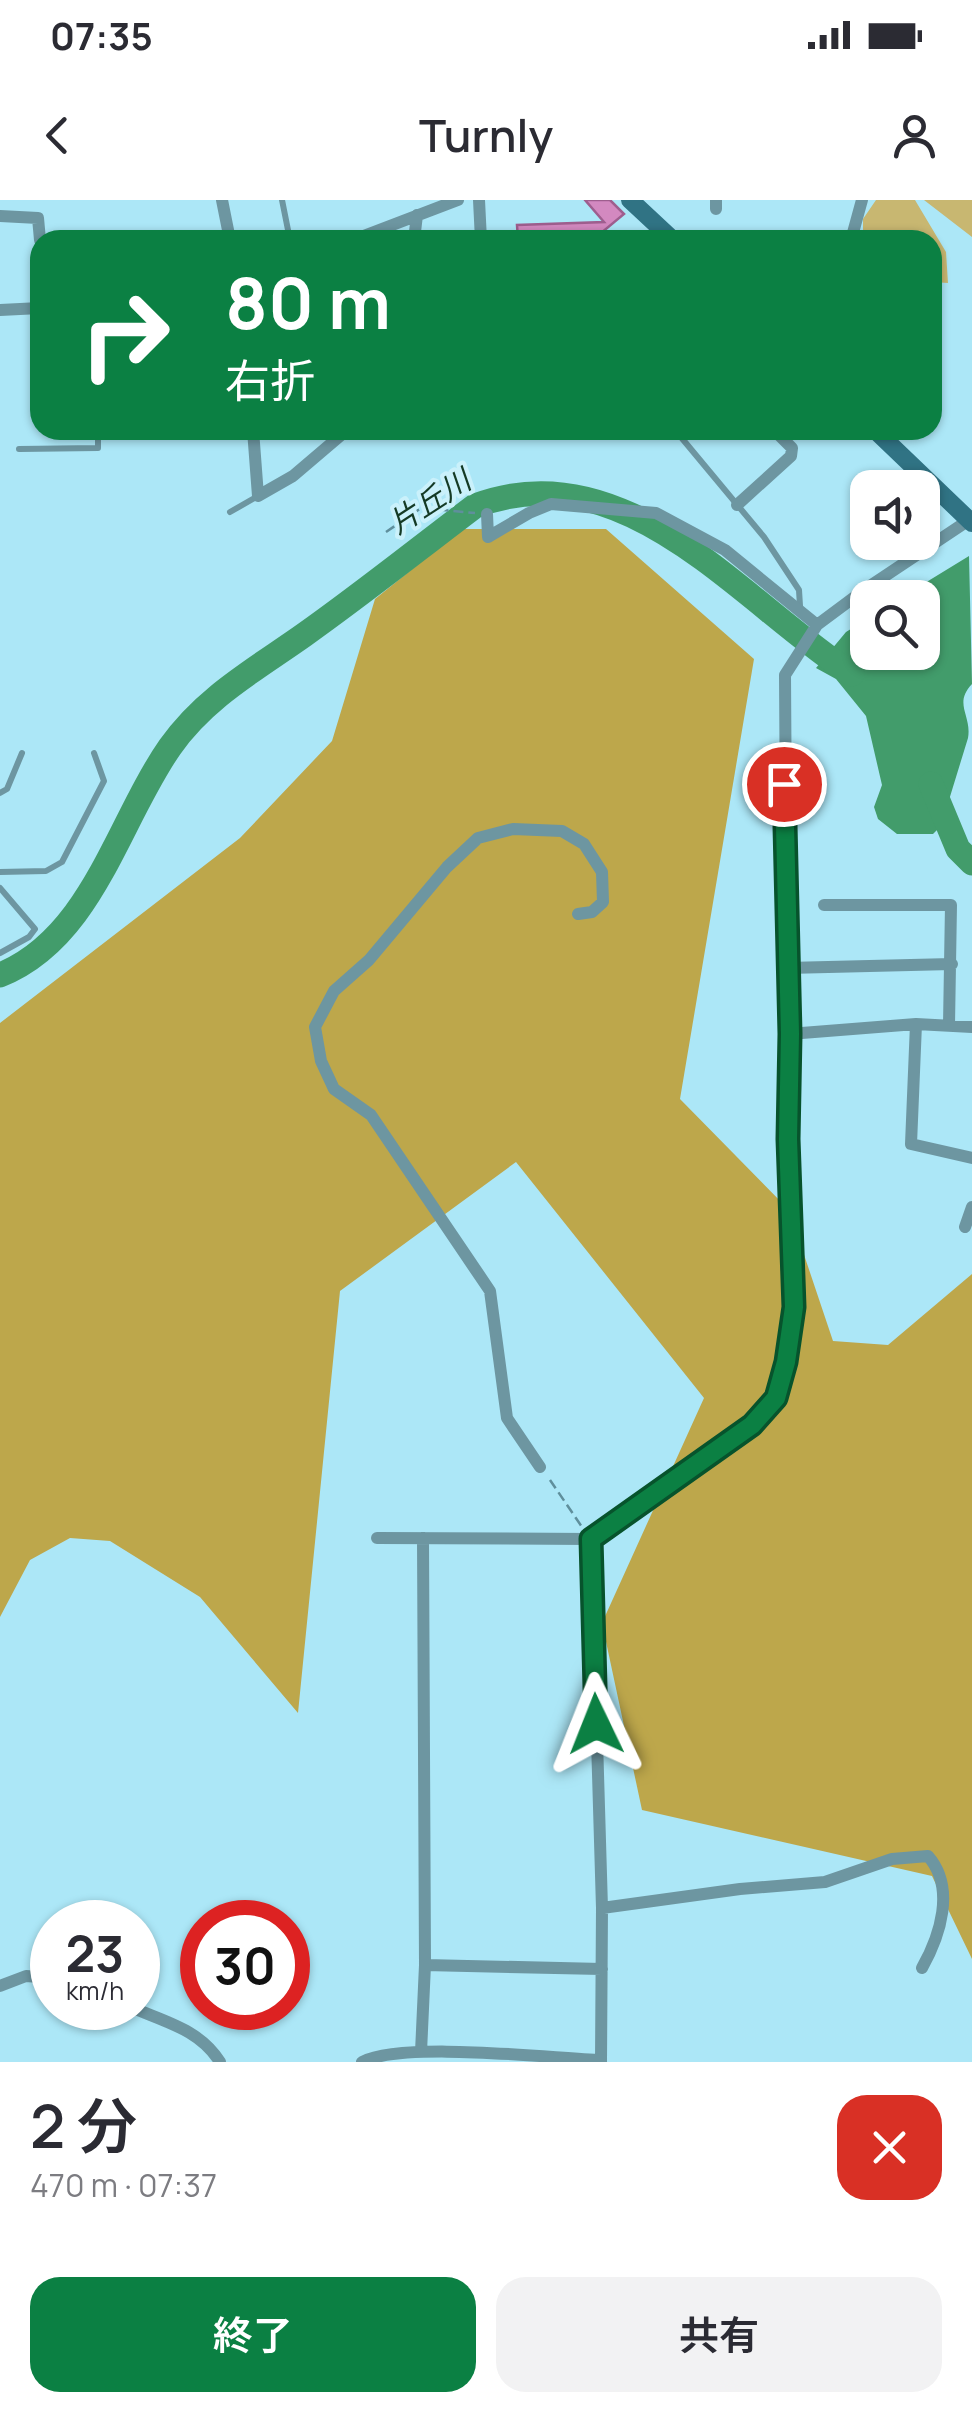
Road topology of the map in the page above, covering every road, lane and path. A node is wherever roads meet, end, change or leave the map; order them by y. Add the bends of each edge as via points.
1 (222, 200) edge
2 (282, 200) edge
3 (458, 200) edge
4 (480, 200) edge
5 (630, 200) edge
6 (862, 200) edge
7 (0, 216) edge
8 (418, 216) junction
9 (39, 230) edge
10 (228, 230) edge
11 (288, 230) edge
12 (380, 230) edge
13 (416, 230) edge
14 (481, 230) edge
15 (662, 230) edge
16 (854, 230) edge
17 (30, 308) edge
18 (0, 310) edge
19 (98, 440) edge
20 (255, 440) edge
21 (335, 440) edge
22 (684, 440) edge
23 (784, 440) edge
24 (886, 440) edge
25 (19, 449) dead end
26 (258, 496) junction
27 (737, 505) junction
28 (230, 512) dead end
29 (487, 514) joint
30 (971, 520) edge
31 (386, 532) dead end
32 (800, 613) junction
33 (818, 625) junction
34 (22, 753) dead end
35 (94, 753) dead end
36 (0, 794) edge
37 (0, 872) edge
38 (0, 888) edge
39 (824, 906) dead end
40 (578, 914) dead end
41 (0, 953) edge
42 (952, 964) junction
43 (787, 968) junction
44 (916, 1024) junction
45 (949, 1025) junction
46 (972, 1028) edge
47 (790, 1034) junction
48 (972, 1158) edge
49 (972, 1207) edge
50 (964, 1227) dead end
51 (540, 1467) joint
52 (377, 1538) dead end
53 (422, 1538) junction
54 (591, 1539) junction
55 (602, 1908) junction
56 (425, 1965) junction
57 (922, 1968) dead end
58 (602, 1970) junction
59 (30, 1976) edge
60 (0, 1986) edge
61 (160, 2019) edge
62 (420, 2052) junction
63 (601, 2061) edge
64 (220, 2062) edge
65 (362, 2062) edge

1 - 10 street
2 - 11 lane
3 - 8 street
4 - 14 street
5 - 15 street
6 - 16 street
7 - 9 street via 38,218
8 - 12 street
8 - 13 street
17 - 18 street
19 - 25 lane via 98,448
20 - 26 street
21 - 26 street
22 - 27 lane
23 - 27 street via 791,456
24 - 30 street
26 - 28 lane
27 - 32 lane via 799,590
29 - 31 path via 421,508
29 - 32 street via 488,537 551,504 656,513 725,550
30 - 33 street
32 - 33 street
33 - 43 street via 785,675
34 - 36 lane
35 - 37 lane via 104,780 62,862 46,871
38 - 41 lane via 35,929
39 - 42 street via 950,904
40 - 51 street via 604,902 602,872 584,844 547,828 478,838 334,992 314,1028 334,1090 371,1115 490,1291 507,1418
42 - 43 street
42 - 45 street
43 - 47 street
44 - 45 street
44 - 47 street
44 - 48 street via 911,1144
45 - 46 street
47 - 54 street via 794,1307 776,1398 752,1425
49 - 50 street
51 - 54 path
52 - 53 street
53 - 54 street
53 - 56 street
54 - 55 street
55 - 57 street via 826,1882 892,1859 928,1856 942,1886 943,1920
55 - 58 street
56 - 58 street
56 - 62 street
58 - 63 street
59 - 60 street
61 - 64 street via 186,2029
62 - 63 street
62 - 65 street via 376,2054

